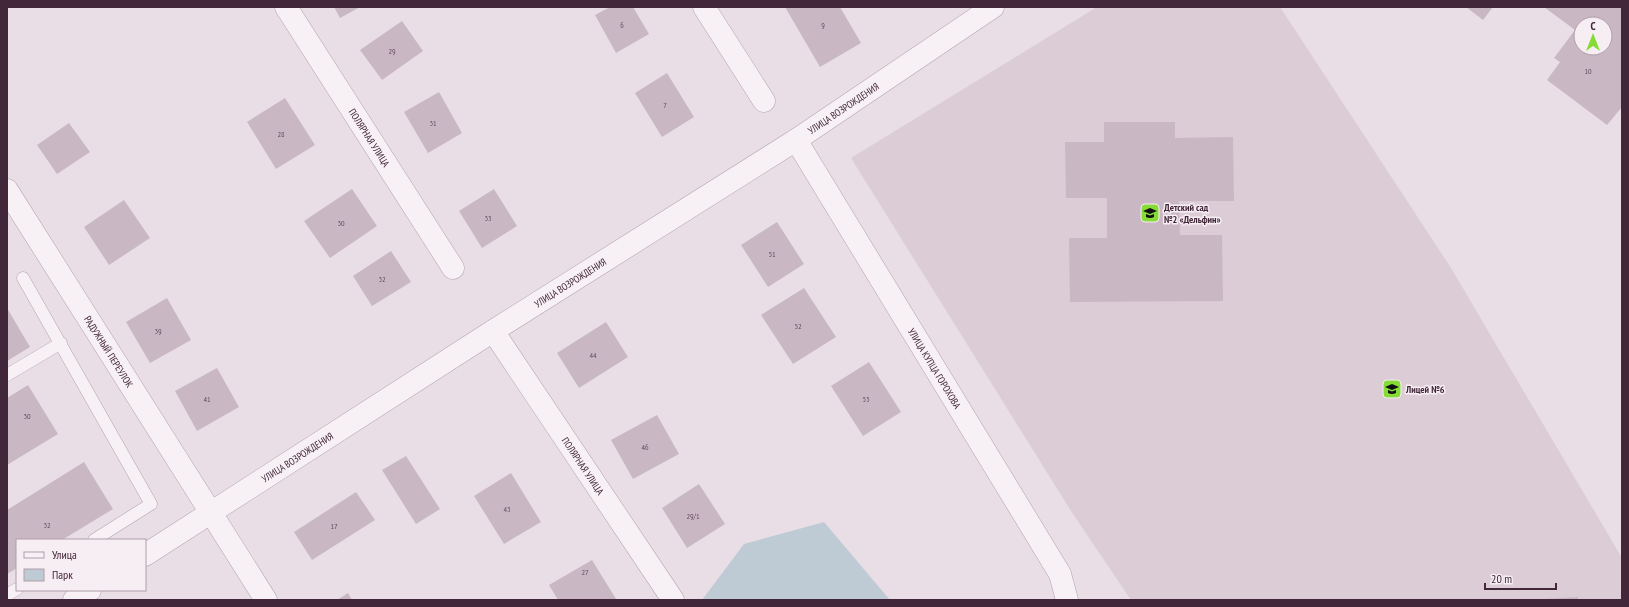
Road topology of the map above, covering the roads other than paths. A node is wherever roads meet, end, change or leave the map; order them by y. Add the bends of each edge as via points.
1 (286, 7) edge
2 (704, 7) edge
3 (994, 7) edge
4 (764, 101) dead end
5 (796, 140) junction
6 (7, 190) edge
7 (453, 268) dead end
8 (23, 278) dead end
9 (493, 331) junction
10 (61, 344) junction
11 (7, 376) edge
12 (212, 513) junction
13 (96, 539) edge
14 (146, 554) edge
15 (16, 590) edge
16 (88, 591) edge
17 (7, 595) edge
18 (74, 600) edge
19 (266, 600) edge
20 (673, 600) edge
21 (1067, 600) edge

1 - 7 street, ПОЛЯРНАЯ УЛИЦА
2 - 4 street
3 - 5 street, УЛИЦА ВОЗРОЖДЕНИЯ
5 - 9 street, УЛИЦА ВОЗРОЖДЕНИЯ
5 - 21 street, УЛИЦА КУПЦА ГОРОХОВА via 1060,574
6 - 12 street, РАДУЖНЫЙ ПЕРЕУЛОК
8 - 10 lane
9 - 12 street, УЛИЦА ВОЗРОЖДЕНИЯ
9 - 20 street, ПОЛЯРНАЯ УЛИЦА
10 - 11 lane
10 - 13 lane via 151,504
12 - 14 street, УЛИЦА ВОЗРОЖДЕНИЯ
12 - 19 street, РАДУЖНЫЙ ПЕРЕУЛОК
15 - 17 lane
16 - 18 street

